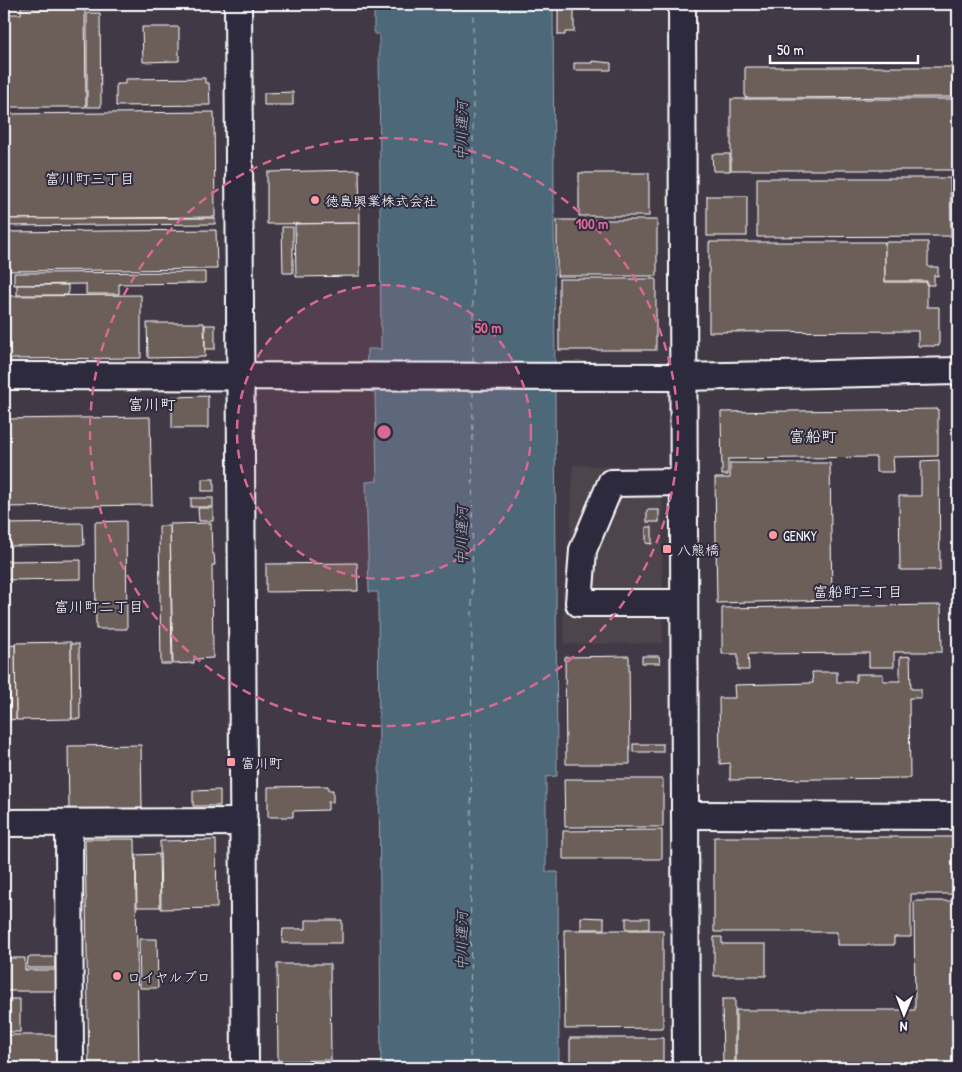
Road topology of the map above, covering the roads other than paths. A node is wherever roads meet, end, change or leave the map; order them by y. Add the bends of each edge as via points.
1 (238, 4) edge
2 (682, 4) edge
3 (958, 371) edge
4 (4, 376) edge
5 (241, 377) junction
6 (683, 378) junction
7 (684, 482) junction
8 (684, 602) junction
9 (685, 815) junction
10 (958, 816) edge
11 (244, 822) junction
12 (4, 823) edge
13 (69, 823) junction
14 (70, 1068) edge
15 (245, 1068) edge
16 (686, 1068) edge

1 - 5 street
2 - 6 street
3 - 6 street
4 - 5 street
5 - 6 street
5 - 11 street
6 - 7 street
7 - 8 street
7 - 8 street via 611,482 583,550 580,603
8 - 9 street
9 - 10 street
9 - 16 street
11 - 13 street
11 - 15 street
12 - 13 street
13 - 14 street

